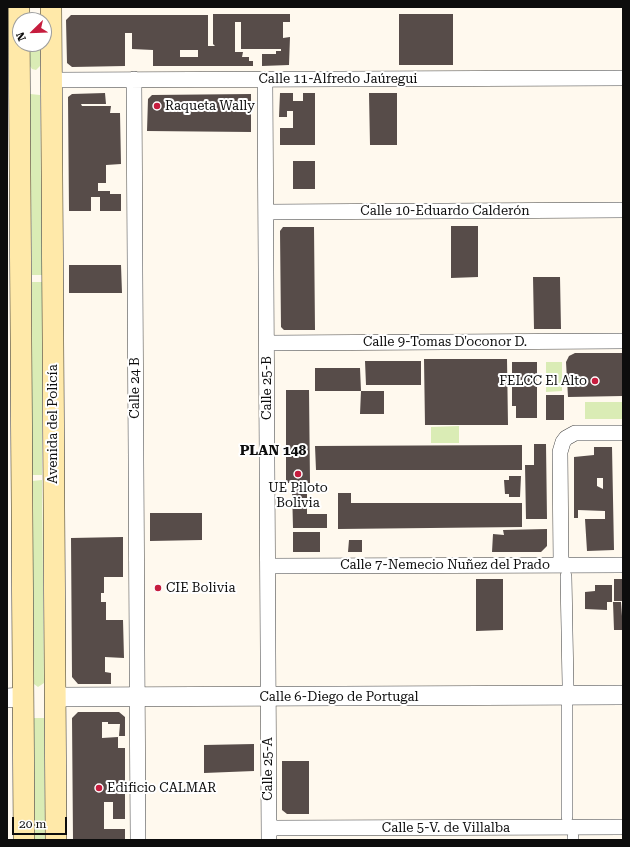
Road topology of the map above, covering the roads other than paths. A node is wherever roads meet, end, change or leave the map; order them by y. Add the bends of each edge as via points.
1 (19, 7) edge
2 (51, 7) edge
3 (623, 78) edge
4 (19, 80) junction
5 (52, 80) junction
6 (134, 80) junction
7 (265, 80) junction
8 (623, 210) edge
9 (266, 212) junction
10 (623, 341) edge
11 (267, 343) junction
12 (623, 433) edge
13 (623, 565) edge
14 (268, 566) junction
15 (564, 570) junction
16 (568, 685) dead end
17 (623, 695) edge
18 (15, 697) edge
19 (55, 697) junction
20 (137, 697) junction
21 (268, 697) junction
22 (567, 706) dead end
23 (567, 816) dead end
24 (623, 827) edge
25 (269, 834) edge
26 (24, 840) edge
27 (56, 840) edge
28 (138, 840) edge

1 - 4 main road
2 - 5 main road, Avenida del Policía
3 - 7 street, Calle 11-Alfredo Jaúregui
4 - 5 main road
4 - 18 main road
5 - 6 street, Calle 11-Alfredo Jaúregui
5 - 19 main road, Avenida del Policía
6 - 7 street, Calle 11-Alfredo Jaúregui
6 - 20 street, Calle 24 B
7 - 9 street, Calle 25-B
8 - 9 street, Calle 10-Eduardo Calderón
9 - 11 street, Calle 25-B
10 - 11 street, Calle 9-Tomas D'oconor D.
11 - 14 street, Calle 25-B
12 - 15 street via 575,433 566,438 561,447
13 - 15 street, Calle 7-Nemecio Nuñez del Prado
14 - 15 street, Calle 7-Nemecio Nuñez del Prado
14 - 21 street, Calle 25-B
15 - 16 street
17 - 21 street, Calle 6-Diego de Portugal
18 - 19 main road
18 - 26 main road
19 - 20 street, Calle 6-Diego de Portugal
19 - 27 main road, Avenida del Policía
20 - 21 street, Calle 6-Diego de Portugal
20 - 28 street, Calle 24 B
21 - 25 street, Calle 25-A
22 - 23 street
24 - 25 street, Calle 5-V. de Villalba

